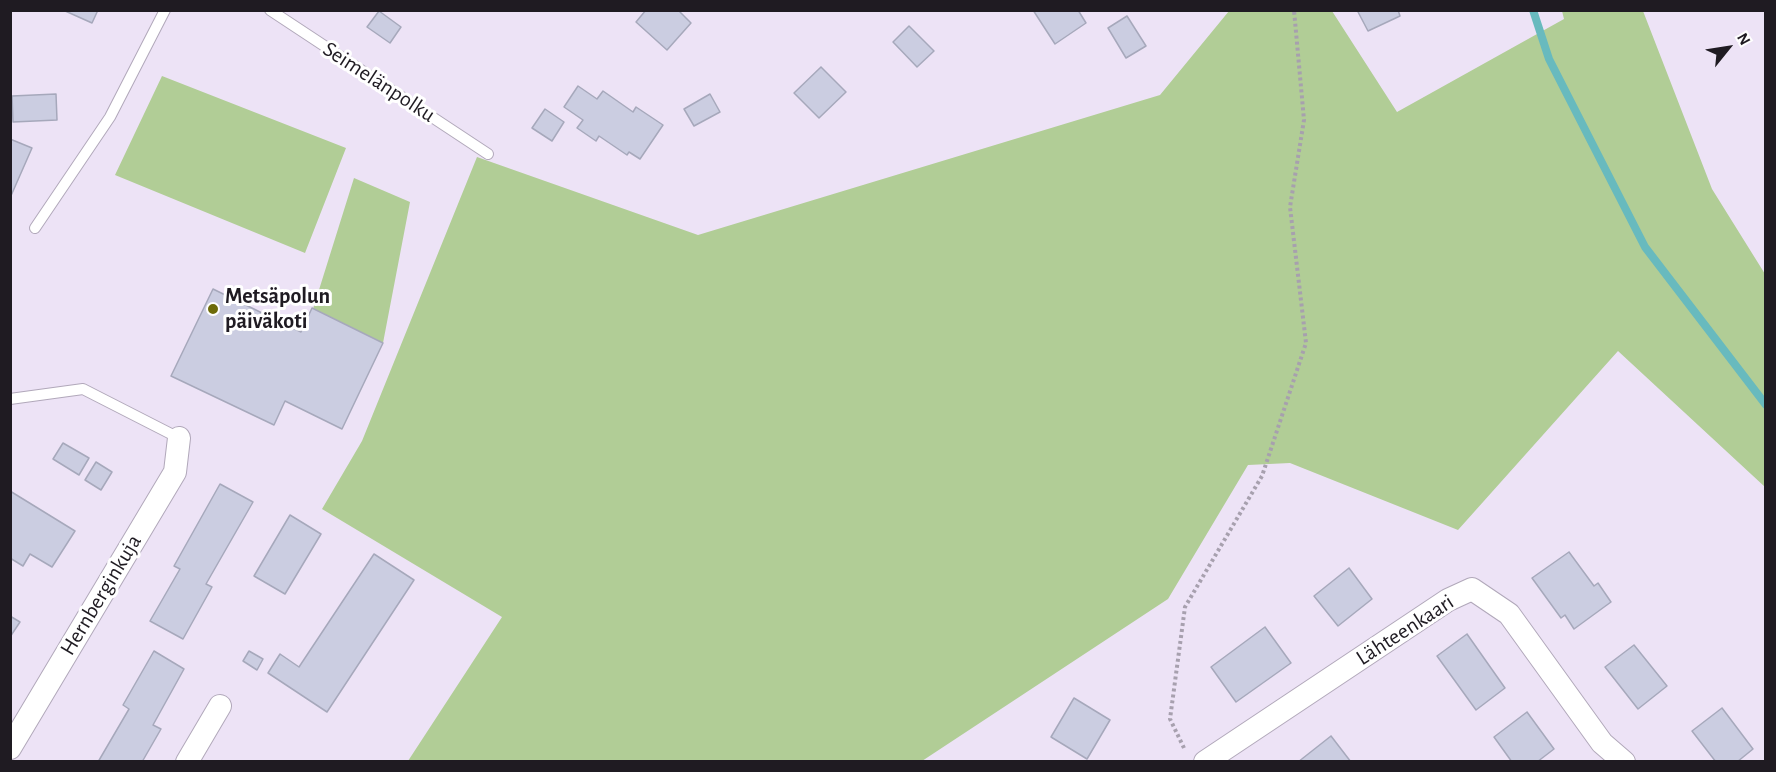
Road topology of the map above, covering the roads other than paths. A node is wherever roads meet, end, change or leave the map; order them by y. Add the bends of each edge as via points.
1 (165, 10) edge
2 (270, 10) edge
3 (488, 154) dead end
4 (35, 228) dead end
5 (10, 399) edge
6 (179, 438) joint
7 (220, 706) dead end
8 (10, 748) edge
9 (1195, 756) edge
10 (187, 762) edge
11 (1624, 762) edge

1 - 4 lane via 110,117
2 - 3 lane, Seimelänpolku
5 - 6 lane via 83,389
6 - 8 street, Hernberginkuja via 175,472
7 - 10 street
9 - 11 street, Lähteenkaari via 1448,600 1473,589 1509,614 1602,743

